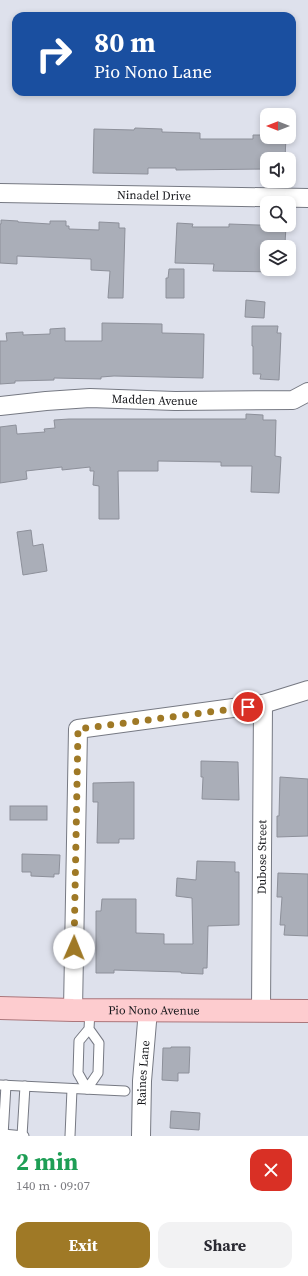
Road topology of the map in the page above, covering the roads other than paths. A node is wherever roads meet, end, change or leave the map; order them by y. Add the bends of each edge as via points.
1 (0, 193) edge
2 (308, 198) edge
3 (308, 392) edge
4 (0, 406) edge
5 (308, 690) edge
6 (263, 704) junction
7 (0, 1008) edge
8 (148, 1010) junction
9 (261, 1010) junction
10 (308, 1011) edge
11 (84, 1016) junction
12 (3, 1085) edge
13 (25, 1086) junction
14 (72, 1088) junction
15 (87, 1089) junction
16 (125, 1091) dead end
17 (3, 1135) edge
18 (23, 1136) edge
19 (70, 1136) edge
20 (141, 1136) edge

1 - 2 street, Ninadel Drive
3 - 4 street, Madden Avenue via 293,400 175,401 90,398
5 - 6 street
6 - 9 street, Dubose Street
6 - 11 street via 78,729
7 - 11 main road, Pio Nono Avenue
8 - 9 main road, Pio Nono Avenue
8 - 11 main road, Pio Nono Avenue
8 - 20 street, Raines Lane via 142,1081
9 - 10 main road, Pio Nono Avenue
11 - 15 lane via 79,1041 78,1073
11 - 15 lane via 99,1043 98,1073
12 - 13 lane
12 - 17 lane
13 - 14 lane
13 - 18 lane
14 - 15 lane
14 - 19 lane
15 - 16 lane
17 - 18 lane

